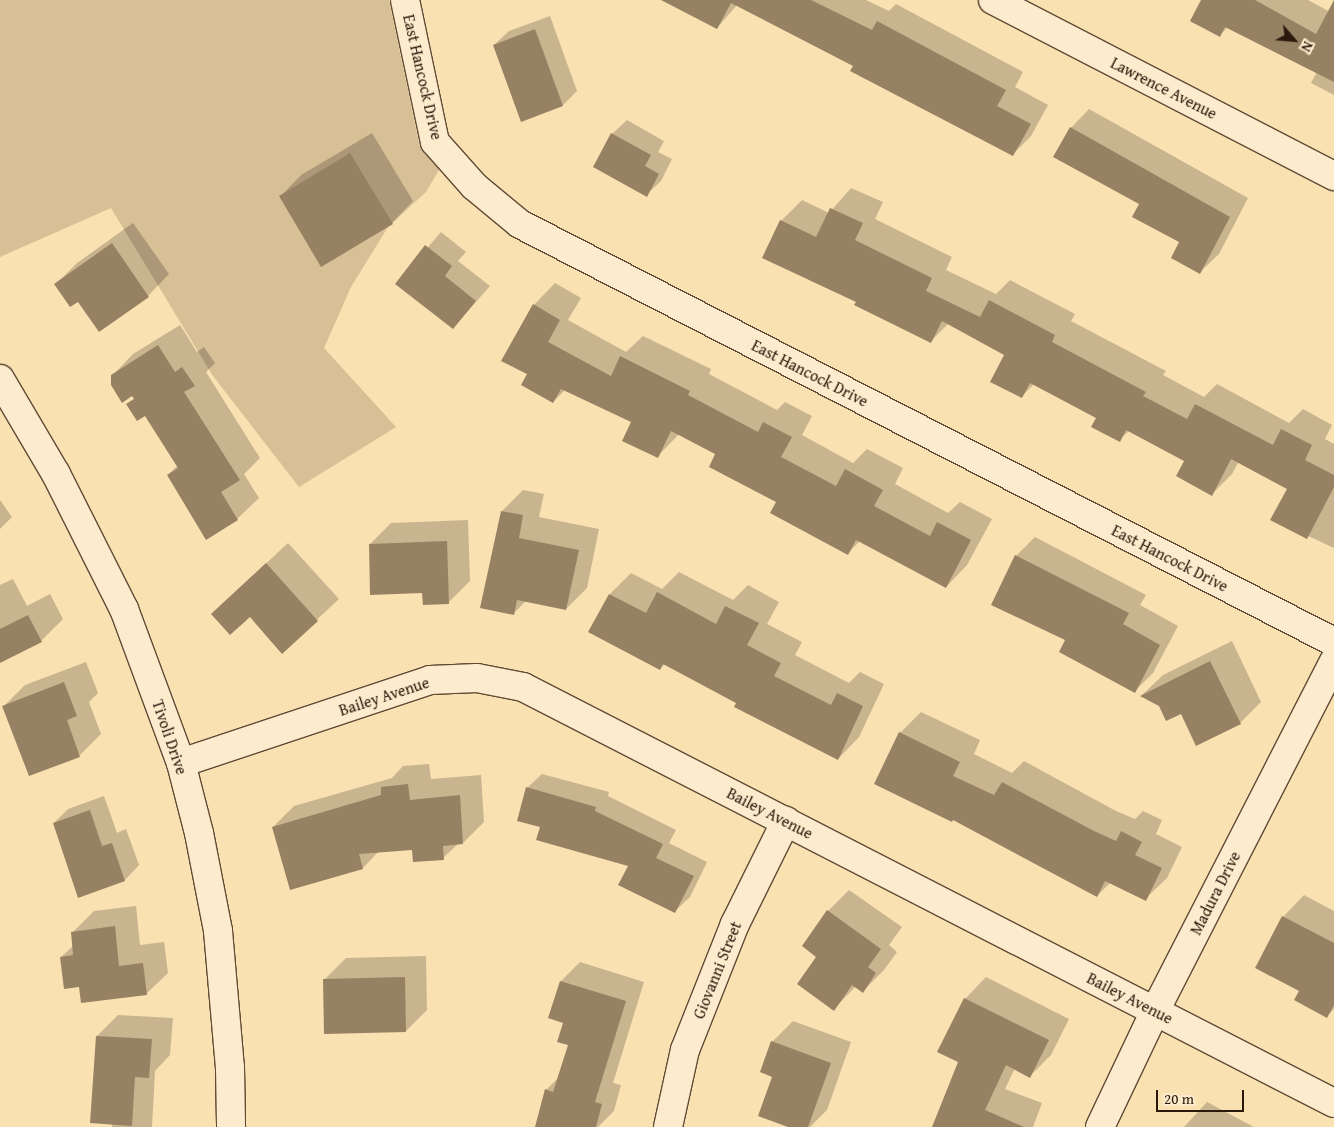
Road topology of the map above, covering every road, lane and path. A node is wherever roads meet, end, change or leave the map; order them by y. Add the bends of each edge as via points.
1 (405, 0) edge
2 (993, 0) edge
3 (1334, 176) edge
4 (0, 379) edge
5 (1334, 642) edge
6 (1334, 661) edge
7 (181, 763) junction
8 (786, 821) junction
9 (1155, 1011) junction
10 (1334, 1103) edge
11 (231, 1127) edge
12 (668, 1127) edge
13 (1100, 1127) edge

1 - 5 street, East Hancock Drive via 435,142 474,186 520,224
2 - 3 street, Lawrence Avenue
4 - 7 street, Tivoli Drive via 56,474 124,609
6 - 9 street, Madura Drive
7 - 8 street, Bailey Avenue via 430,680 477,678 523,687
7 - 11 street, Tivoli Drive via 199,833 218,931 230,1068
8 - 9 street, Bailey Avenue
8 - 12 street, Giovanni Street via 735,924 685,1050
9 - 10 street, Bailey Avenue
9 - 13 street, Madura Drive

